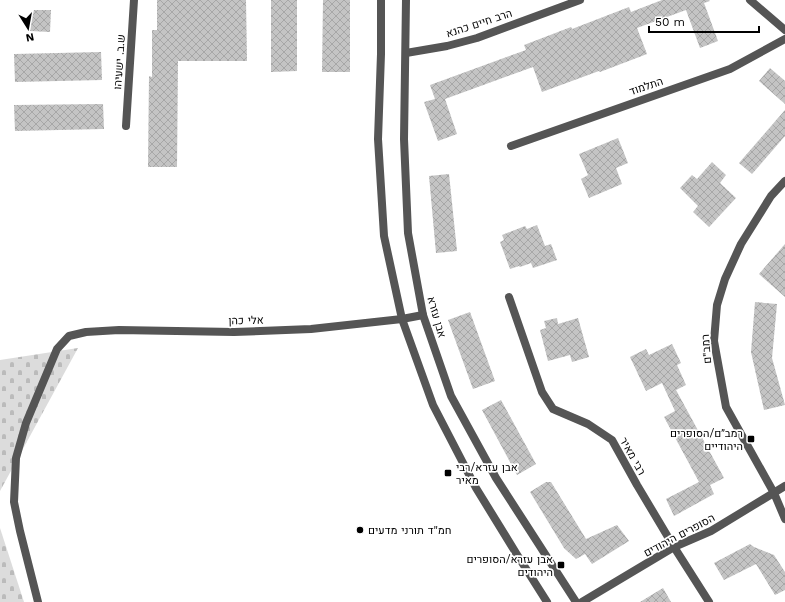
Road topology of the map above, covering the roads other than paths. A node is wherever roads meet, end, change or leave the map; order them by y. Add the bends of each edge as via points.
1 (134, 0) edge
2 (381, 0) edge
3 (406, 0) edge
4 (580, 0) edge
5 (750, 0) edge
6 (785, 30) edge
7 (785, 38) edge
8 (406, 53) junction
9 (126, 126) dead end
10 (511, 146) dead end
11 (785, 182) edge
12 (509, 297) dead end
13 (423, 315) junction
14 (402, 319) junction
15 (785, 486) edge
16 (774, 493) junction
17 (785, 519) edge
18 (674, 547) junction
19 (38, 602) edge
20 (547, 602) edge
21 (576, 602) edge
22 (582, 602) edge
23 (709, 602) edge

1 - 9 street, ש.ב. ישעיהו
2 - 14 street via 378,139 384,236
3 - 8 street, אבן עזרא
4 - 8 street, הרב חיים כהנא via 477,38
5 - 6 street
7 - 10 street, התלמוד via 730,69
8 - 13 street, אבן עזרא via 404,139 408,233
11 - 16 street, רמב"ם via 771,196 741,244 717,305 714,341 726,407
12 - 18 street, רבי מאיר via 542,392 553,409 588,424 612,440
13 - 14 street, אלי כהן
13 - 21 street, אבן עזרא via 451,396 496,478
14 - 19 street, אלי כהן via 311,329 234,332 119,330 69,336 57,349 26,423 16,458 14,502
14 - 20 street via 433,405 476,488
15 - 16 street, הסופרים היהודים
16 - 17 street, רמב"ם
16 - 18 street, הסופרים היהודים via 711,531
18 - 22 street, הסופרים היהודים
18 - 23 street, רבי מאיר

